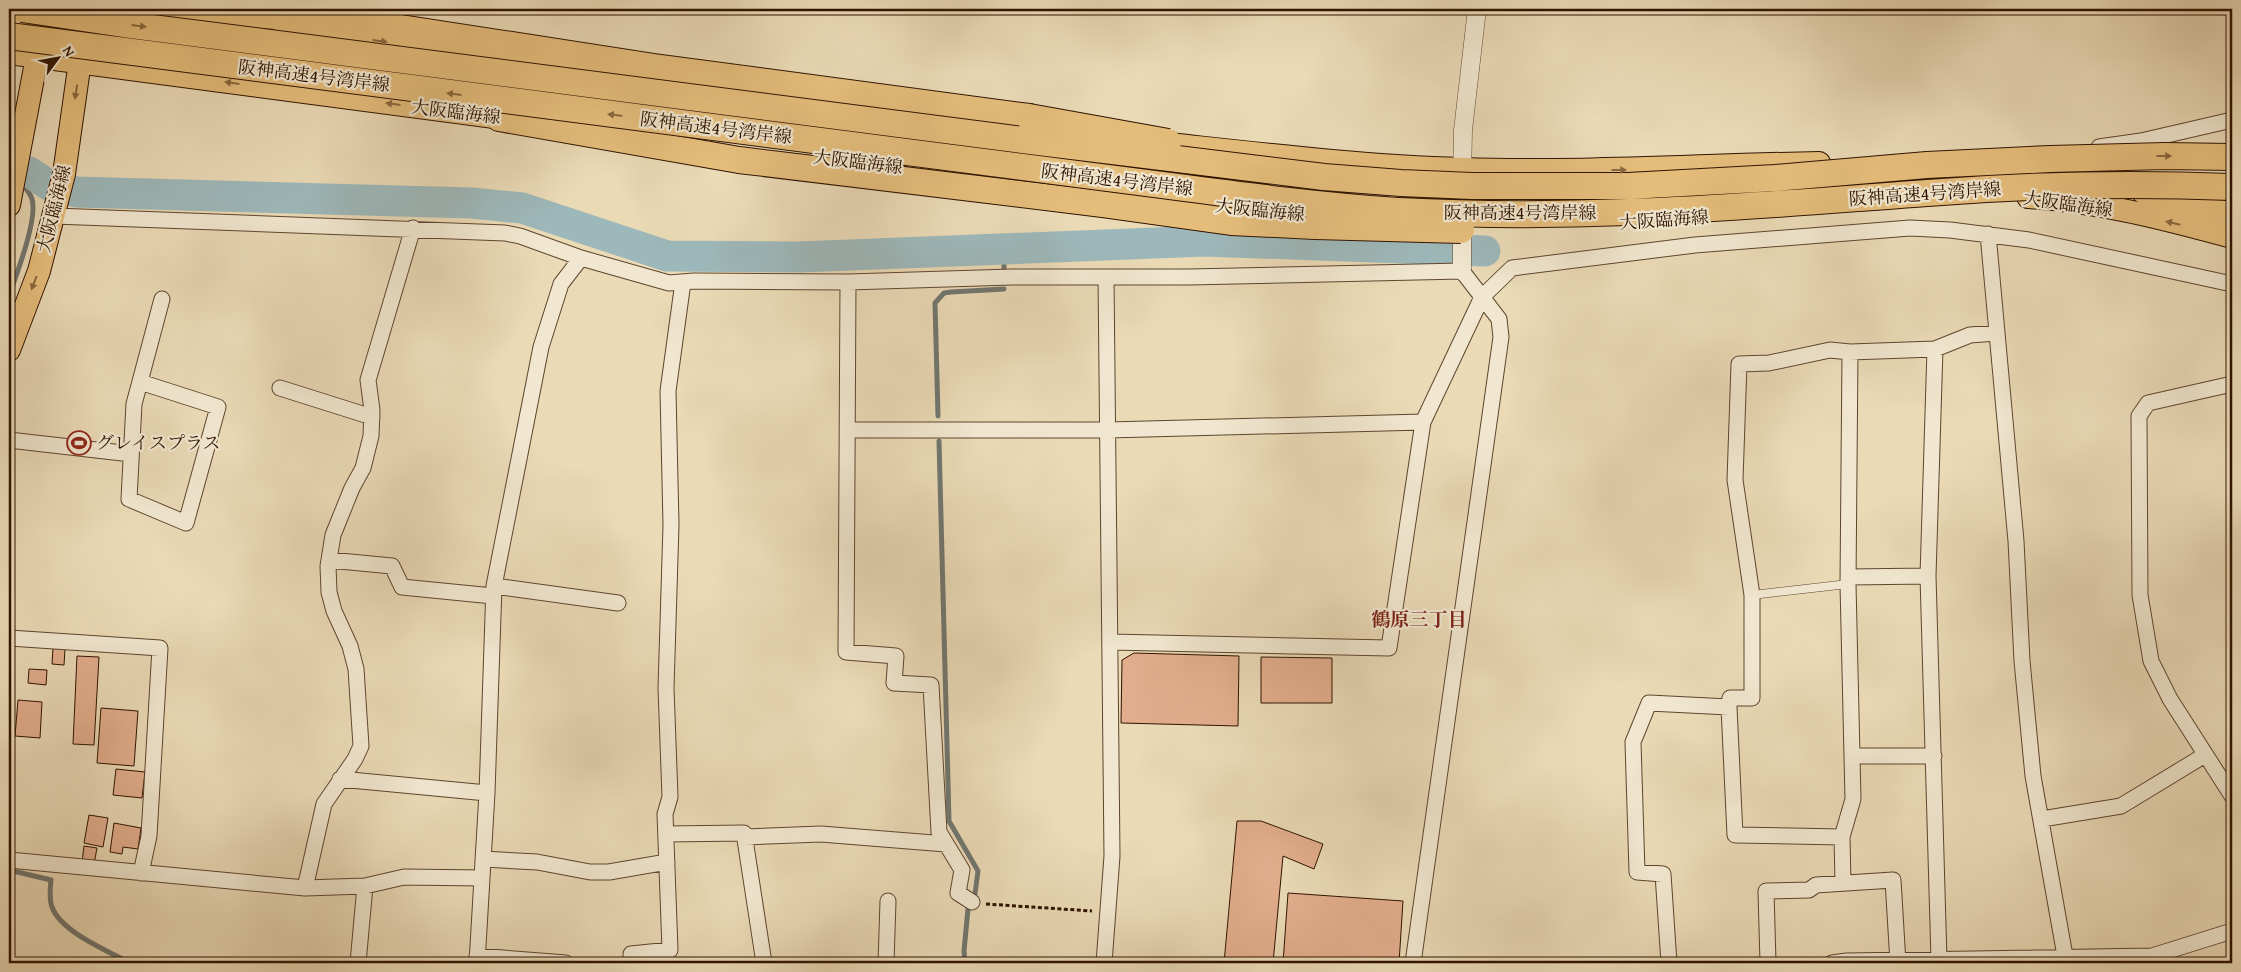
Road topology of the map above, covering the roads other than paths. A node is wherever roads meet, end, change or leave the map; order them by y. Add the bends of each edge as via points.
1 (22, 9) edge
2 (43, 9) edge
3 (85, 9) edge
4 (140, 9) edge
5 (149, 9) edge
6 (1477, 9) edge
7 (9, 36) edge
8 (9, 53) edge
9 (38, 57) junction
10 (81, 62) junction
11 (499, 118) junction
12 (2232, 120) edge
13 (2232, 157) edge
14 (1989, 164) junction
15 (1462, 169) junction
16 (1628, 186) junction
17 (2232, 187) edge
18 (10, 197) edge
19 (1781, 205) junction
20 (55, 209) junction
21 (2230, 213) edge
22 (1462, 222) junction
23 (413, 228) junction
24 (1988, 234) junction
25 (2226, 236) edge
26 (581, 258) junction
27 (1462, 271) junction
28 (1106, 277) junction
29 (684, 282) junction
30 (848, 282) junction
31 (2232, 284) edge
32 (1482, 297) junction
33 (162, 299) dead end
34 (1996, 333) junction
35 (1934, 349) junction
36 (9, 350) edge
37 (1850, 352) junction
38 (140, 382) junction
39 (2232, 384) edge
40 (280, 388) dead end
41 (372, 417) junction
42 (1423, 422) junction
43 (848, 430) junction
44 (1108, 430) junction
45 (9, 440) edge
46 (131, 454) junction
47 (330, 560) junction
48 (1928, 576) junction
49 (1848, 581) junction
50 (494, 591) junction
51 (1752, 595) junction
52 (618, 602) dead end
53 (9, 638) edge
54 (1110, 642) junction
55 (1729, 707) junction
56 (2205, 755) junction
57 (1853, 756) junction
58 (1934, 756) junction
59 (340, 780) junction
60 (487, 793) junction
61 (2232, 796) edge
62 (2042, 819) junction
63 (666, 834) junction
64 (1842, 837) junction
65 (745, 838) junction
66 (946, 844) junction
67 (483, 858) junction
68 (9, 860) edge
69 (667, 862) junction
70 (141, 873) junction
71 (482, 878) junction
72 (1843, 883) junction
73 (365, 886) junction
74 (305, 888) junction
75 (888, 901) dead end
76 (972, 902) road end
77 (2232, 930) edge
78 (2059, 959) edge
79 (2154, 959) edge
80 (477, 960) edge
81 (1939, 960) junction
82 (1898, 962) edge
83 (358, 963) edge
84 (556, 963) edge
85 (631, 963) edge
86 (764, 963) edge
87 (886, 963) edge
88 (1104, 963) edge
89 (1413, 963) edge
90 (1669, 963) edge
91 (1768, 963) edge
92 (1832, 963) edge

1 -> 16 highway, 阪神高速4号湾岸線, bridge via 1324,177 1472,186
2 - 9 main road
3 - 10 main road, 大阪臨海線
4 -> 15 main road, 大阪臨海線 via 1024,128 1304,158
5 - 16 highway, bridge via 388,26 654,67 1029,117 1240,154 1347,168
6 - 15 street via 1463,130
19 -> 7 highway, 阪神高速4号湾岸線, bridge via 1553,214 1409,211 1320,204
8 - 9 main road, 大阪臨海線
9 - 10 main road, 大阪臨海線
9 - 18 main road
11 -> 10 main road, 大阪臨海線
10 -> 20 main road, 大阪臨海線 via 64,174
11 - 19 highway, bridge via 740,160 1232,222 1431,230 1538,228
11 - 22 main road, 大阪臨海線 via 1267,211
12 - 14 street via 2141,141
16 -> 13 highway, 阪神高速4号湾岸線, bridge via 2031,160
15 -> 14 main road, 大阪臨海線 via 1630,170 1760,164
14 - 21 main road, 大阪臨海線 via 2101,182
15 - 22 street
17 - 19 highway, 阪神高速4号湾岸線, bridge via 2056,186
20 - 23 street
20 -> 36 main road, 大阪臨海線 via 39,270
25 -> 22 main road, 大阪臨海線 via 2058,199 2008,196 1904,200 1636,224
22 - 27 street
23 - 26 street via 505,232
23 - 41 street via 368,380
24 - 31 street
24 - 32 street via 1910,228 1861,230 1653,249 1512,268
24 - 34 street
26 - 29 street via 669,283
26 - 50 street via 561,284 541,347
27 - 28 street
27 - 32 street
28 - 30 street
28 - 44 street
29 - 30 street
29 - 63 street via 668,391 671,525 666,688 670,797 665,814
30 - 43 street
32 - 42 street
32 - 89 street via 1499,319 1501,337
33 - 38 street
34 - 35 street via 1970,335
34 - 62 street via 2016,541 2033,776
35 - 37 street
35 - 48 street
37 - 49 street
37 - 51 street via 1830,350 1769,363 1738,364 1735,480
38 - 46 street via 134,404
38 - 46 street via 218,407 186,523 128,499
39 - 56 street via 2148,403 2139,416 2140,595 2151,661
40 - 41 street
41 - 47 street via 363,468 333,535
42 - 44 street
42 - 54 street via 1389,648
43 - 44 street
43 - 66 street via 846,652 896,656 894,683 931,685 938,832
44 - 54 street
45 - 46 street
47 - 50 street via 392,566 402,587
47 - 59 street via 329,592 356,669 361,746
48 - 49 street
48 - 58 street
49 - 51 lane
49 - 57 street
50 - 52 street
50 - 60 street
51 - 55 street via 1752,698 1730,698
53 - 70 street via 160,648 149,836
54 - 88 street via 1112,856
55 - 64 street via 1735,836
55 - 90 street via 1648,703 1633,742 1637,872 1663,874
56 - 61 street
56 - 62 street via 2120,806
57 - 58 street
57 - 64 street via 1853,799
58 - 81 street
59 - 60 street
59 - 74 street via 324,804
60 - 67 street
62 - 78 street
63 - 65 street via 744,833
63 - 69 street
64 - 72 street
65 - 66 street via 821,834
65 - 86 street
66 - 76 street via 962,870 958,893
67 - 69 street via 537,862 590,872 610,872
67 - 71 street
68 - 70 street
69 - 85 street via 670,950 631,954
70 - 74 street
71 - 73 street via 404,877
71 - 80 street
72 - 82 street via 1893,880
72 - 91 street via 1816,885 1809,890 1766,891
73 - 74 street
73 - 83 street
75 - 87 street
77 - 79 street
78 - 79 street
78 - 81 street
80 - 84 street
81 - 82 street
82 - 92 street

